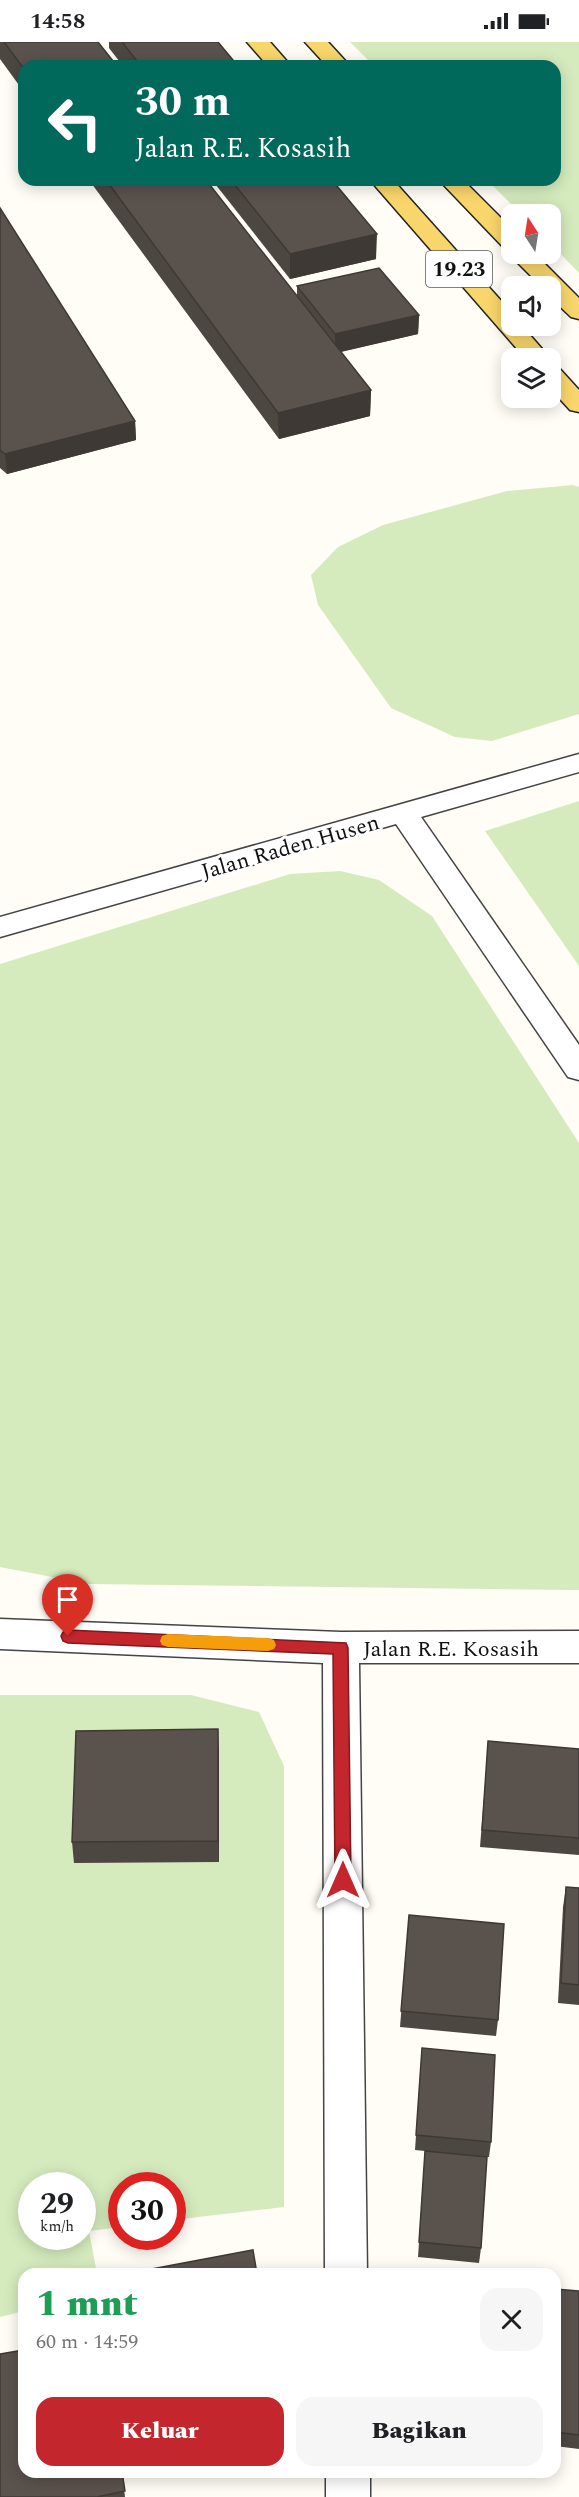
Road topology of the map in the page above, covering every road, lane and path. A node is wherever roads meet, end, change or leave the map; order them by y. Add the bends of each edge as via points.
1 (258, 42) edge
2 (316, 42) edge
3 (274, 60) edge
4 (333, 60) edge
5 (386, 186) edge
6 (456, 186) edge
7 (501, 232) edge
8 (532, 264) edge
9 (579, 312) edge
10 (529, 348) edge
11 (561, 385) edge
12 (579, 405) edge
13 (579, 763) edge
14 (404, 814) junction
15 (0, 927) edge
16 (579, 1069) edge
17 (0, 1634) edge
18 (579, 1647) edge
19 (341, 1648) junction
20 (346, 2268) edge
21 (348, 2478) edge
22 (348, 2497) edge

1 - 3 main road
2 - 4 main road
5 - 10 main road, 19.23
6 - 7 main road, 19.23
8 - 9 main road, 19.23
11 - 12 main road
13 - 14 street, Jalan Raden Husen
14 - 15 street, Jalan Raden Husen
14 - 16 street
17 - 19 street, Jalan R.E. Kosasih
18 - 19 street, Jalan R.E. Kosasih
19 - 20 street
21 - 22 street

